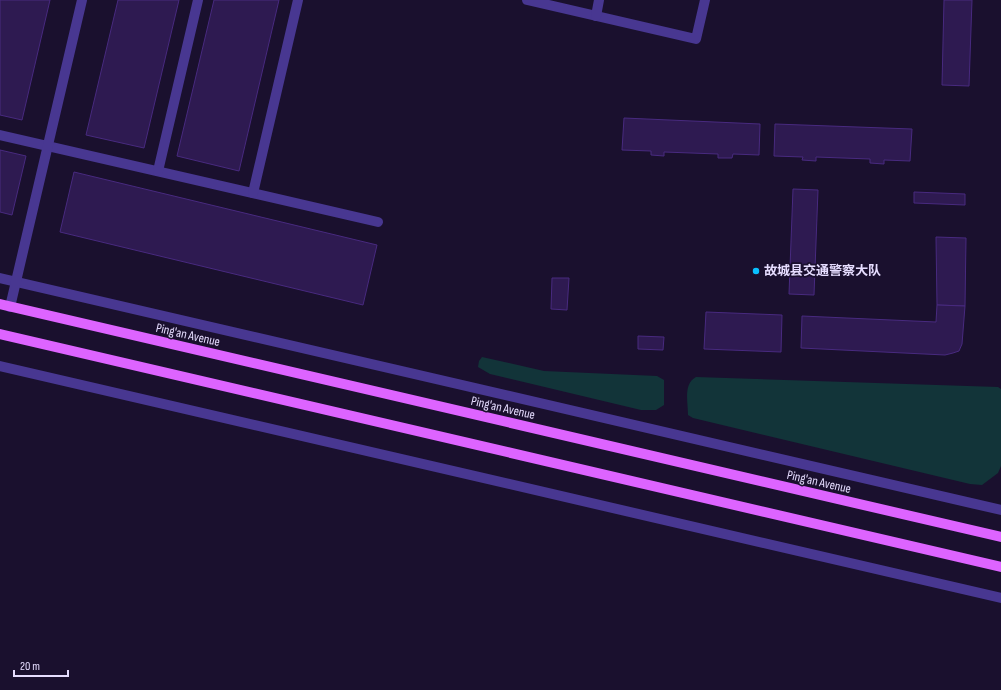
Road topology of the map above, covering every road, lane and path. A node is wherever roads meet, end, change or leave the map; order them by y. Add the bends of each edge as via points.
1 (82, 0) edge
2 (198, 0) edge
3 (298, 0) edge
4 (527, 0) edge
5 (599, 0) edge
6 (705, 0) edge
7 (596, 16) junction
8 (0, 135) edge
9 (48, 146) junction
10 (158, 172) junction
11 (253, 193) junction
12 (378, 222) dead end
13 (0, 278) edge
14 (16, 281) junction
15 (5, 305) edge
16 (0, 334) edge
17 (0, 366) edge
18 (1001, 510) edge
19 (1001, 537) edge
20 (1001, 567) edge
21 (1001, 598) edge

1 - 9 street
2 - 10 street
3 - 11 street
4 - 7 street
5 - 7 street
6 - 7 street via 696,39
8 - 9 street
9 - 10 street
9 - 14 street
10 - 11 street
11 - 12 street
13 - 14 street
14 - 15 street
14 - 18 street
15 - 19 main road, Ping'an Avenue
16 - 20 main road
17 - 21 street

